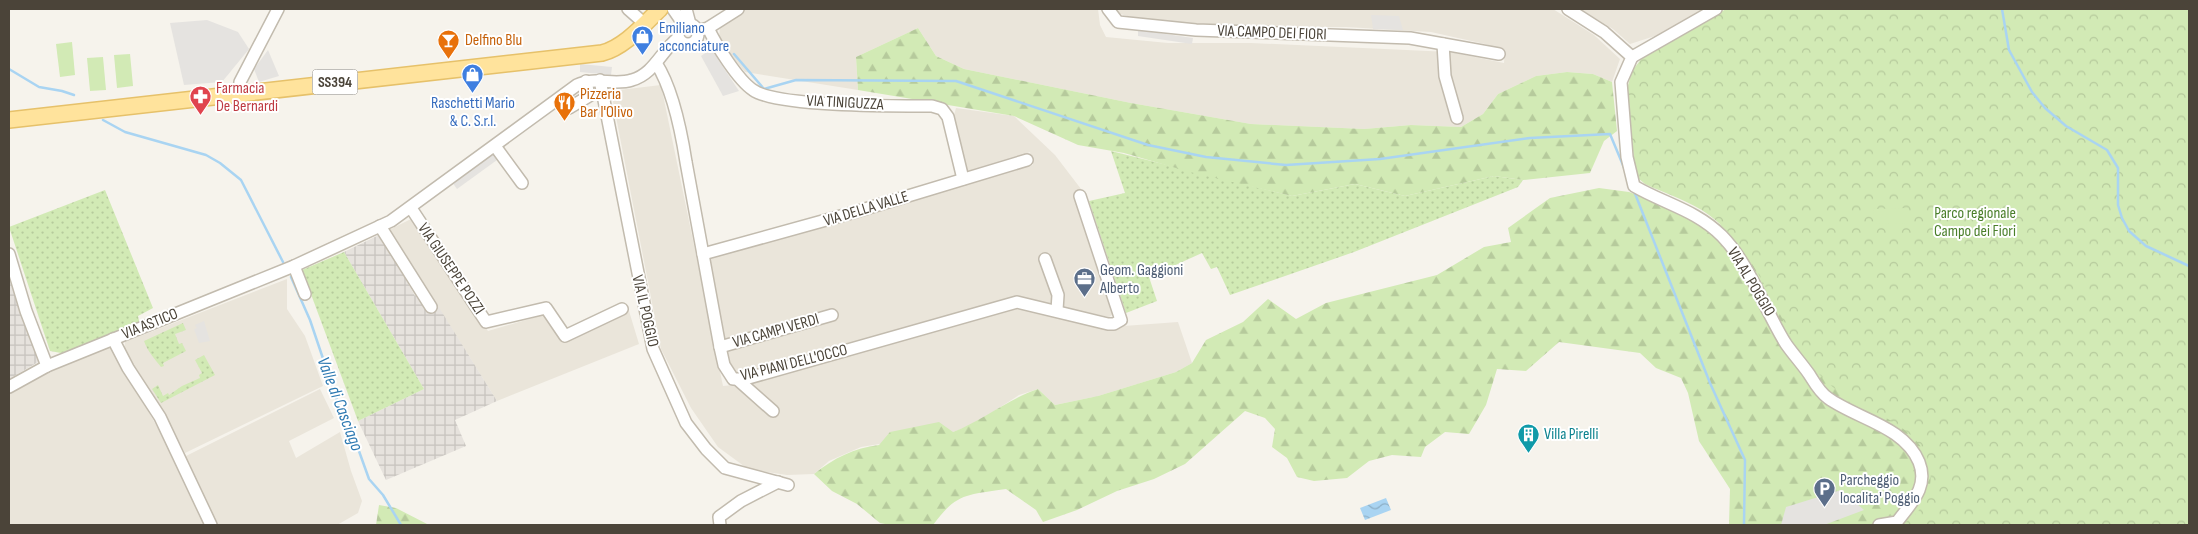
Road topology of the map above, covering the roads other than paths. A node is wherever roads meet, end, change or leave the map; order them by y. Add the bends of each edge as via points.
1 (278, 9) edge
2 (628, 9) edge
3 (660, 9) edge
4 (673, 9) edge
5 (738, 9) edge
6 (1108, 9) edge
7 (1568, 9) edge
8 (1716, 9) edge
9 (687, 10) edge
10 (644, 24) junction
11 (695, 27) junction
12 (678, 38) junction
13 (1443, 44) junction
14 (1499, 54) dead end
15 (1632, 57) junction
16 (656, 63) junction
17 (600, 80) junction
18 (239, 94) junction
19 (1457, 118) dead end
20 (10, 120) edge
21 (495, 146) junction
22 (1027, 160) dead end
23 (963, 179) junction
24 (522, 183) dead end
25 (1080, 196) dead end
26 (410, 208) junction
27 (380, 226) junction
28 (9, 254) edge
29 (703, 254) junction
30 (1045, 259) dead end
31 (294, 266) junction
32 (305, 294) dead end
33 (431, 307) dead end
34 (622, 309) dead end
35 (1057, 310) junction
36 (832, 315) dead end
37 (113, 339) junction
38 (720, 347) junction
39 (47, 366) junction
40 (738, 380) junction
41 (9, 387) edge
42 (772, 411) dead end
43 (211, 525) edge
44 (720, 525) edge
45 (1879, 525) edge

1 - 18 street via 240,82
2 - 10 street
3 - 10 main road, SS394
4 - 11 street
5 - 11 street
6 - 13 street, VIA CAMPO DEI FIORI via 1118,22 1140,26 1410,38
7 - 15 street via 1604,32
8 - 15 street
9 - 11 street
10 - 18 main road, SS394 via 615,48 602,53
11 - 12 street via 679,29
11 - 12 street via 697,38 692,43 683,43
11 - 23 street, VIA TINIGUZZA via 716,43 743,80 758,94 785,100 942,109 948,117
12 - 16 street
13 - 14 street, VIA CAMPO DEI FIORI
13 - 19 street via 1445,76
15 - 45 street, VIA AL POGGIO via 1621,82 1627,157 1634,186 1694,214 1722,236 1739,258 1787,344 1826,398 1870,419 1912,446 1924,480 1896,522
16 - 17 street via 632,80
16 - 29 street, VIA PIANI DELL'OCCO via 664,76 683,136
17 - 21 street, VIA GIUSEPPE POZZI via 586,81 589,96 569,108 558,100
17 - 44 street, VIA IL POGGIO via 652,350 686,423 706,449 725,468 783,484 741,502 719,517
18 - 20 main road, SS394
21 - 24 street
21 - 26 street, VIA GIUSEPPE POZZI
22 - 23 street, VIA DELLA VALLE
23 - 29 street, VIA DELLA VALLE
25 - 35 street, VIA PIANI DELL'OCCO via 1121,320 1108,324
26 - 27 street, VIA GIUSEPPE POZZI
26 - 34 street, VIA GIUSEPPE POZZI via 486,322 546,308 565,336
27 - 31 street, VIA GIUSEPPE POZZI
27 - 33 street
28 - 39 street
29 - 38 street, VIA PIANI DELL'OCCO
30 - 35 street via 1058,295
31 - 32 street
31 - 37 street, VIA ASTICO
35 - 40 street, VIA PIANI DELL'OCCO via 1017,302
36 - 38 street, VIA CAMPI VERDI
37 - 39 street, VIA ASTICO
37 - 43 street via 169,434
38 - 40 street, VIA PIANI DELL'OCCO via 726,370
39 - 41 street, VIA ASTICO
40 - 42 street

